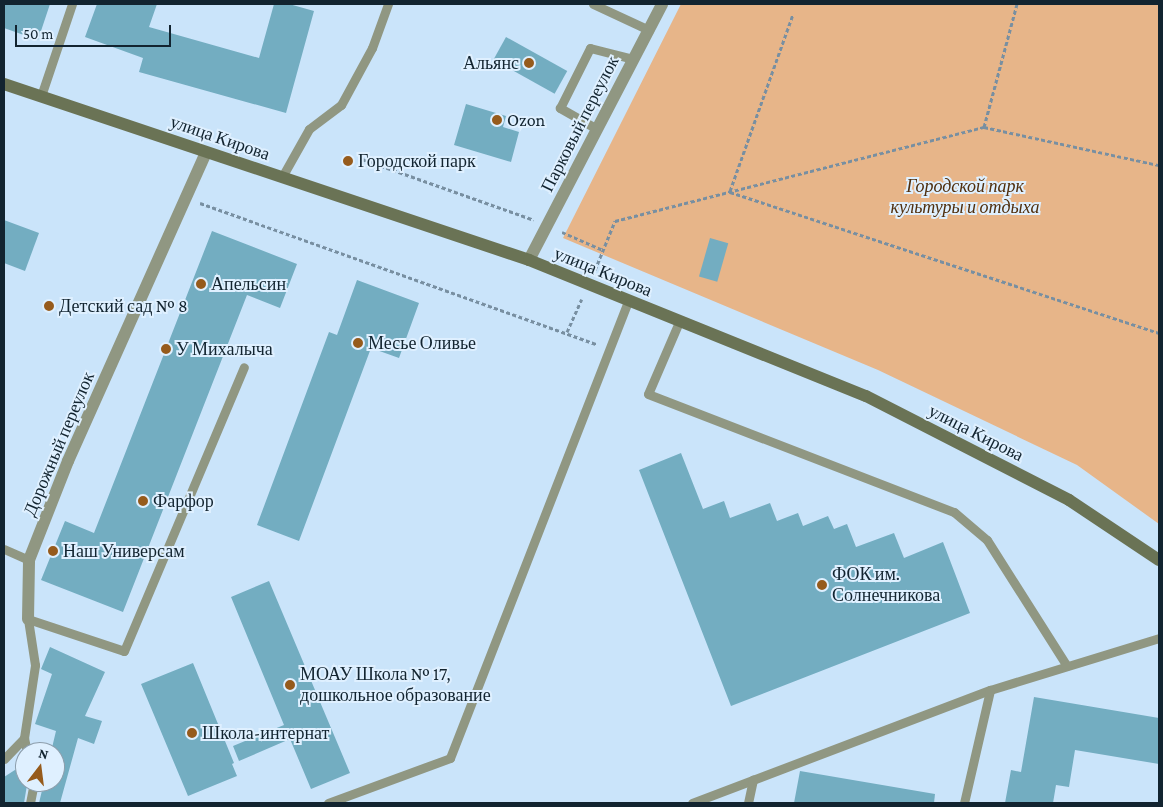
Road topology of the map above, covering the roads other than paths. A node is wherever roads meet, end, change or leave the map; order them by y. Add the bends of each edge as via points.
1 (72, 4) edge
2 (388, 4) edge
3 (594, 4) edge
4 (662, 4) edge
5 (649, 30) junction
6 (633, 59) junction
7 (4, 84) edge
8 (41, 96) junction
9 (597, 129) junction
10 (206, 152) junction
11 (282, 177) junction
12 (529, 260) junction
13 (628, 301) junction
14 (679, 322) junction
15 (244, 366) dead end
16 (4, 549) edge
17 (29, 560) junction
18 (1159, 560) edge
19 (28, 619) junction
20 (1159, 638) edge
21 (1067, 666) junction
22 (990, 690) junction
23 (24, 738) junction
24 (25, 742) edge
25 (4, 759) edge
26 (753, 780) junction
27 (328, 803) edge
28 (692, 803) edge
29 (748, 803) edge
30 (964, 803) edge

1 - 8 lane
2 - 11 lane via 372,48 341,105 308,129
3 - 5 lane
4 - 5 street, Парковый переулок
5 - 6 street, Парковый переулок
6 - 9 street, Парковый переулок
6 - 9 lane via 590,48 560,108
7 - 8 main road, улица Кирова
8 - 10 main road, улица Кирова
9 - 12 street, Парковый переулок
10 - 11 main road, улица Кирова
10 - 17 street, Дорожный переулок via 68,461
11 - 12 main road, улица Кирова
12 - 13 main road, улица Кирова
13 - 14 main road, улица Кирова
13 - 27 lane via 450,758
14 - 18 main road, улица Кирова via 866,396 1069,500
14 - 21 lane via 648,394 954,512 987,540
15 - 19 lane via 124,651
16 - 17 lane
17 - 19 street, Дорожный переулок
19 - 23 lane, Дорожный переулок via 35,665
20 - 21 lane
21 - 22 lane
22 - 26 lane
22 - 30 lane
23 - 24 lane
23 - 25 lane
26 - 28 lane
26 - 29 lane

